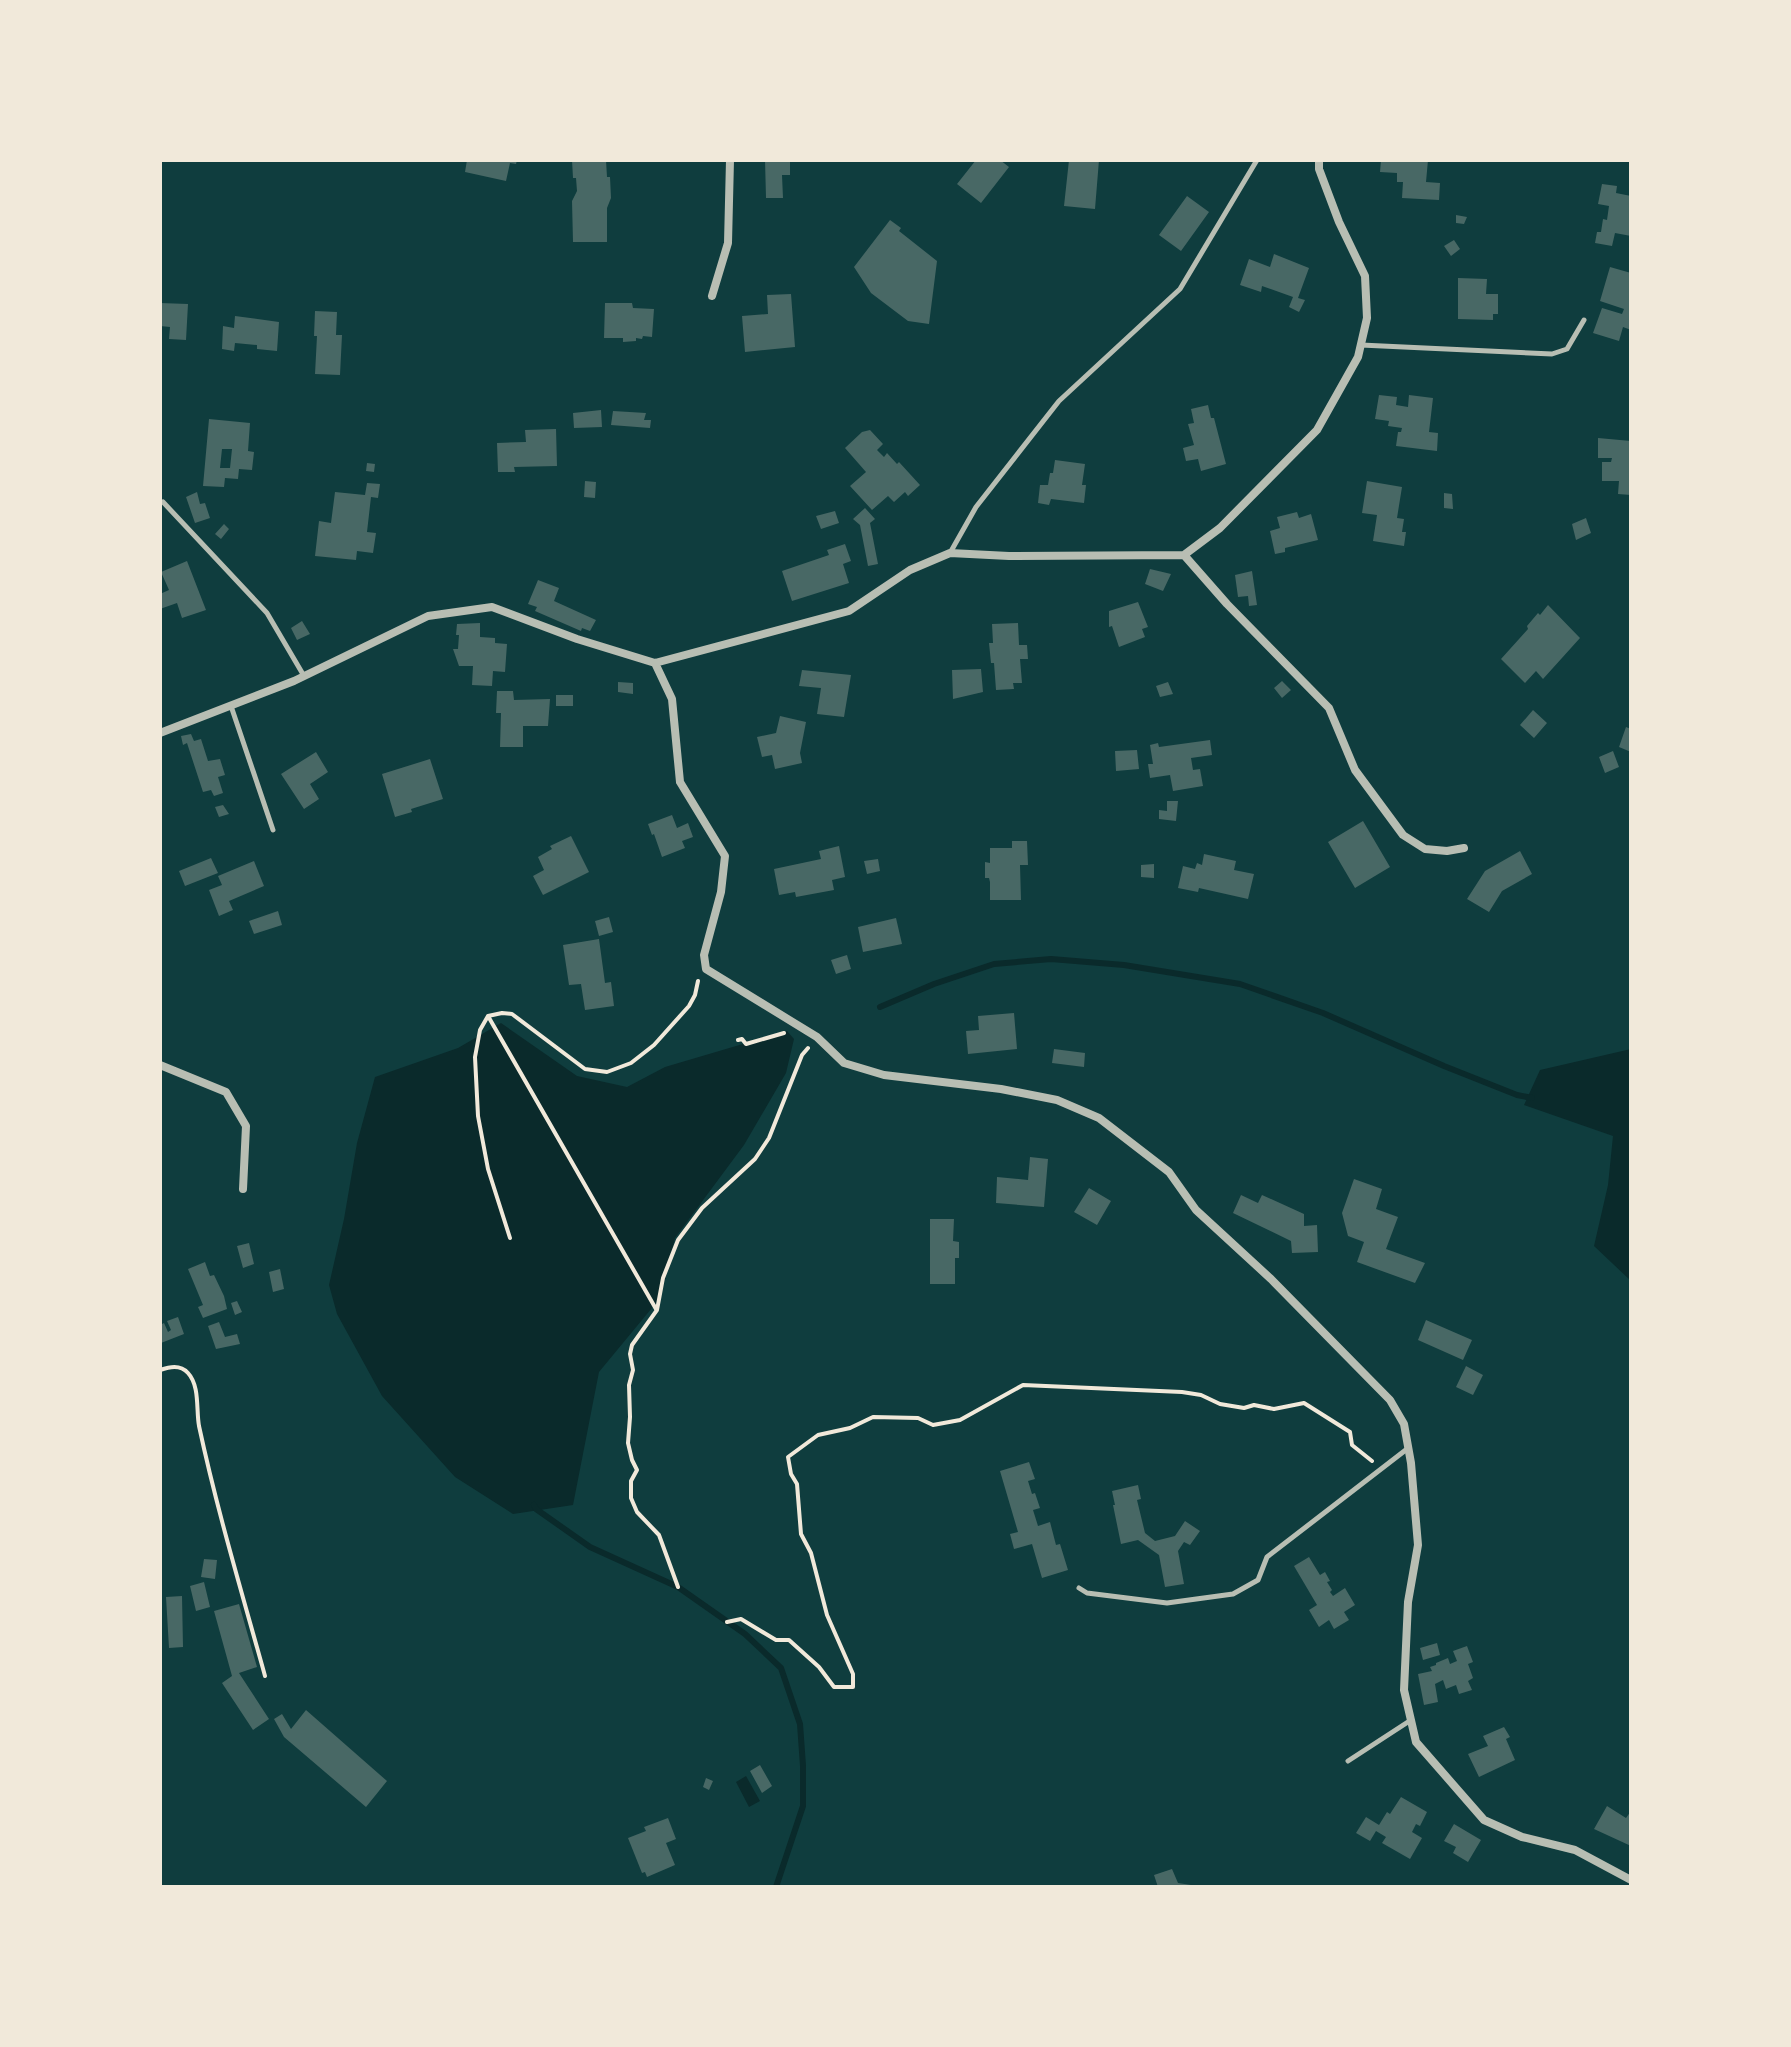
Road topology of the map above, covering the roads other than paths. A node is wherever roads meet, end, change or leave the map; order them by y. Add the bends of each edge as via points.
1 (730, 160) edge
2 (1257, 160) edge
3 (1319, 160) edge
4 (712, 296) dead end
5 (1584, 320) dead end
6 (1360, 345) junction
7 (163, 502) dead end
8 (950, 553) junction
9 (1184, 555) junction
10 (655, 663) junction
11 (304, 676) junction
12 (231, 705) junction
13 (160, 733) edge
14 (273, 830) dead end
15 (1464, 848) dead end
16 (160, 1065) edge
17 (243, 1189) dead end
18 (1408, 1448) junction
19 (1079, 1588) dead end
20 (1411, 1720) junction
21 (1348, 1761) dead end
22 (1631, 1880) edge

1 - 4 street via 728,243
2 - 8 lane via 1180,289 1059,401 976,507
3 - 6 street via 1339,222 1365,276 1367,318
5 - 6 lane via 1567,349 1552,354
6 - 9 street via 1317,430 1220,528
7 - 11 lane via 267,613
8 - 9 street
8 - 10 street via 910,570 849,611
9 - 15 street via 1329,708 1355,770 1403,835 1425,849
10 - 11 street via 492,607 428,616
10 - 18 street via 672,699 680,782 725,856 704,955 706,969 817,1037 844,1063 884,1075 1057,1100 1099,1118 1169,1172 1196,1210 1390,1400 1404,1424
11 - 12 street
12 - 13 street
12 - 14 lane
16 - 17 street via 226,1092 246,1126
18 - 19 lane via 1267,1557 1258,1580 1233,1594 1167,1603
18 - 20 street via 1418,1545 1408,1602 1404,1690
20 - 21 lane
20 - 22 street via 1416,1742 1484,1820 1522,1837 1575,1850

